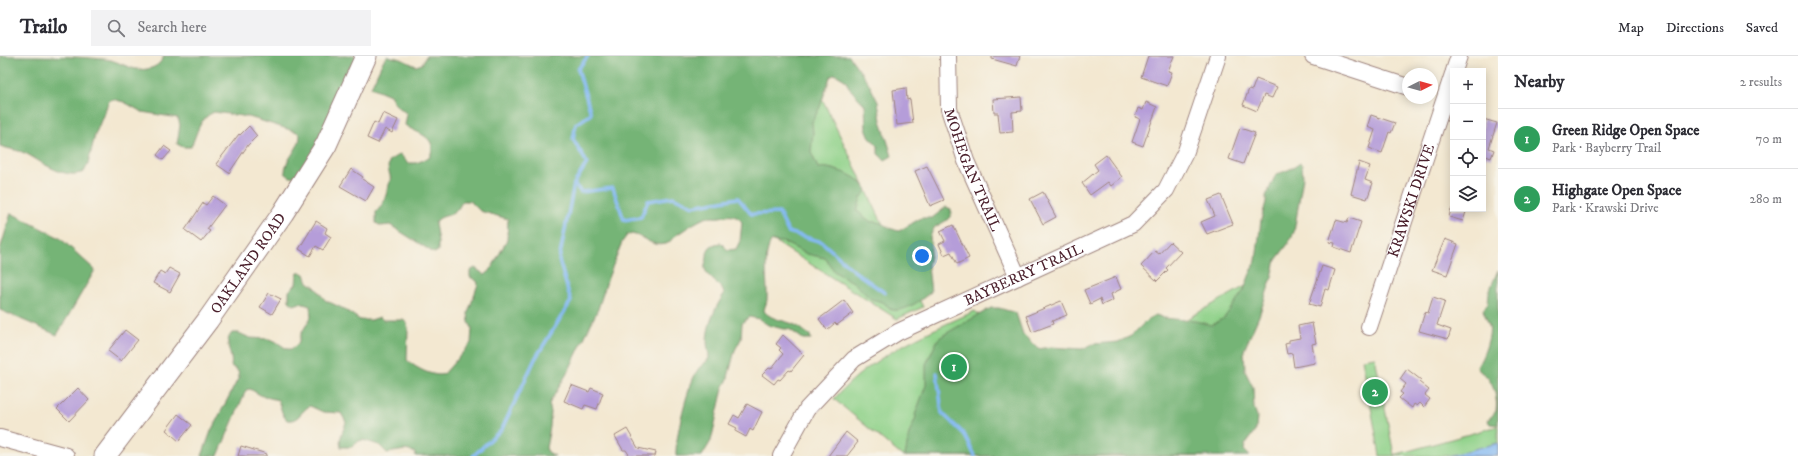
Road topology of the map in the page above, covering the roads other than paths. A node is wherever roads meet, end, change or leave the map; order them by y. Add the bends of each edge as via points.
1 (366, 56) edge
2 (948, 56) edge
3 (1218, 56) edge
4 (1313, 56) edge
5 (1459, 56) edge
6 (1455, 68) edge
7 (1450, 78) edge
8 (1402, 85) edge
9 (1438, 96) edge
10 (1436, 104) edge
11 (1018, 277) junction
12 (1369, 327) dead end
13 (0, 438) edge
14 (66, 456) edge
15 (105, 456) edge
16 (781, 456) edge

1 - 15 main road, OAKLAND ROAD via 326,145 286,208 208,320
2 - 11 street, MOHEGAN TRAIL via 948,109 966,161
3 - 11 street, BAYBERRY TRAIL via 1186,151 1166,190 1133,224
4 - 8 street
5 - 6 street
7 - 9 street, KRAWSKI DRIVE
10 - 12 street, KRAWSKI DRIVE
11 - 16 street, BAYBERRY TRAIL via 898,332 854,358 807,409
13 - 14 street

